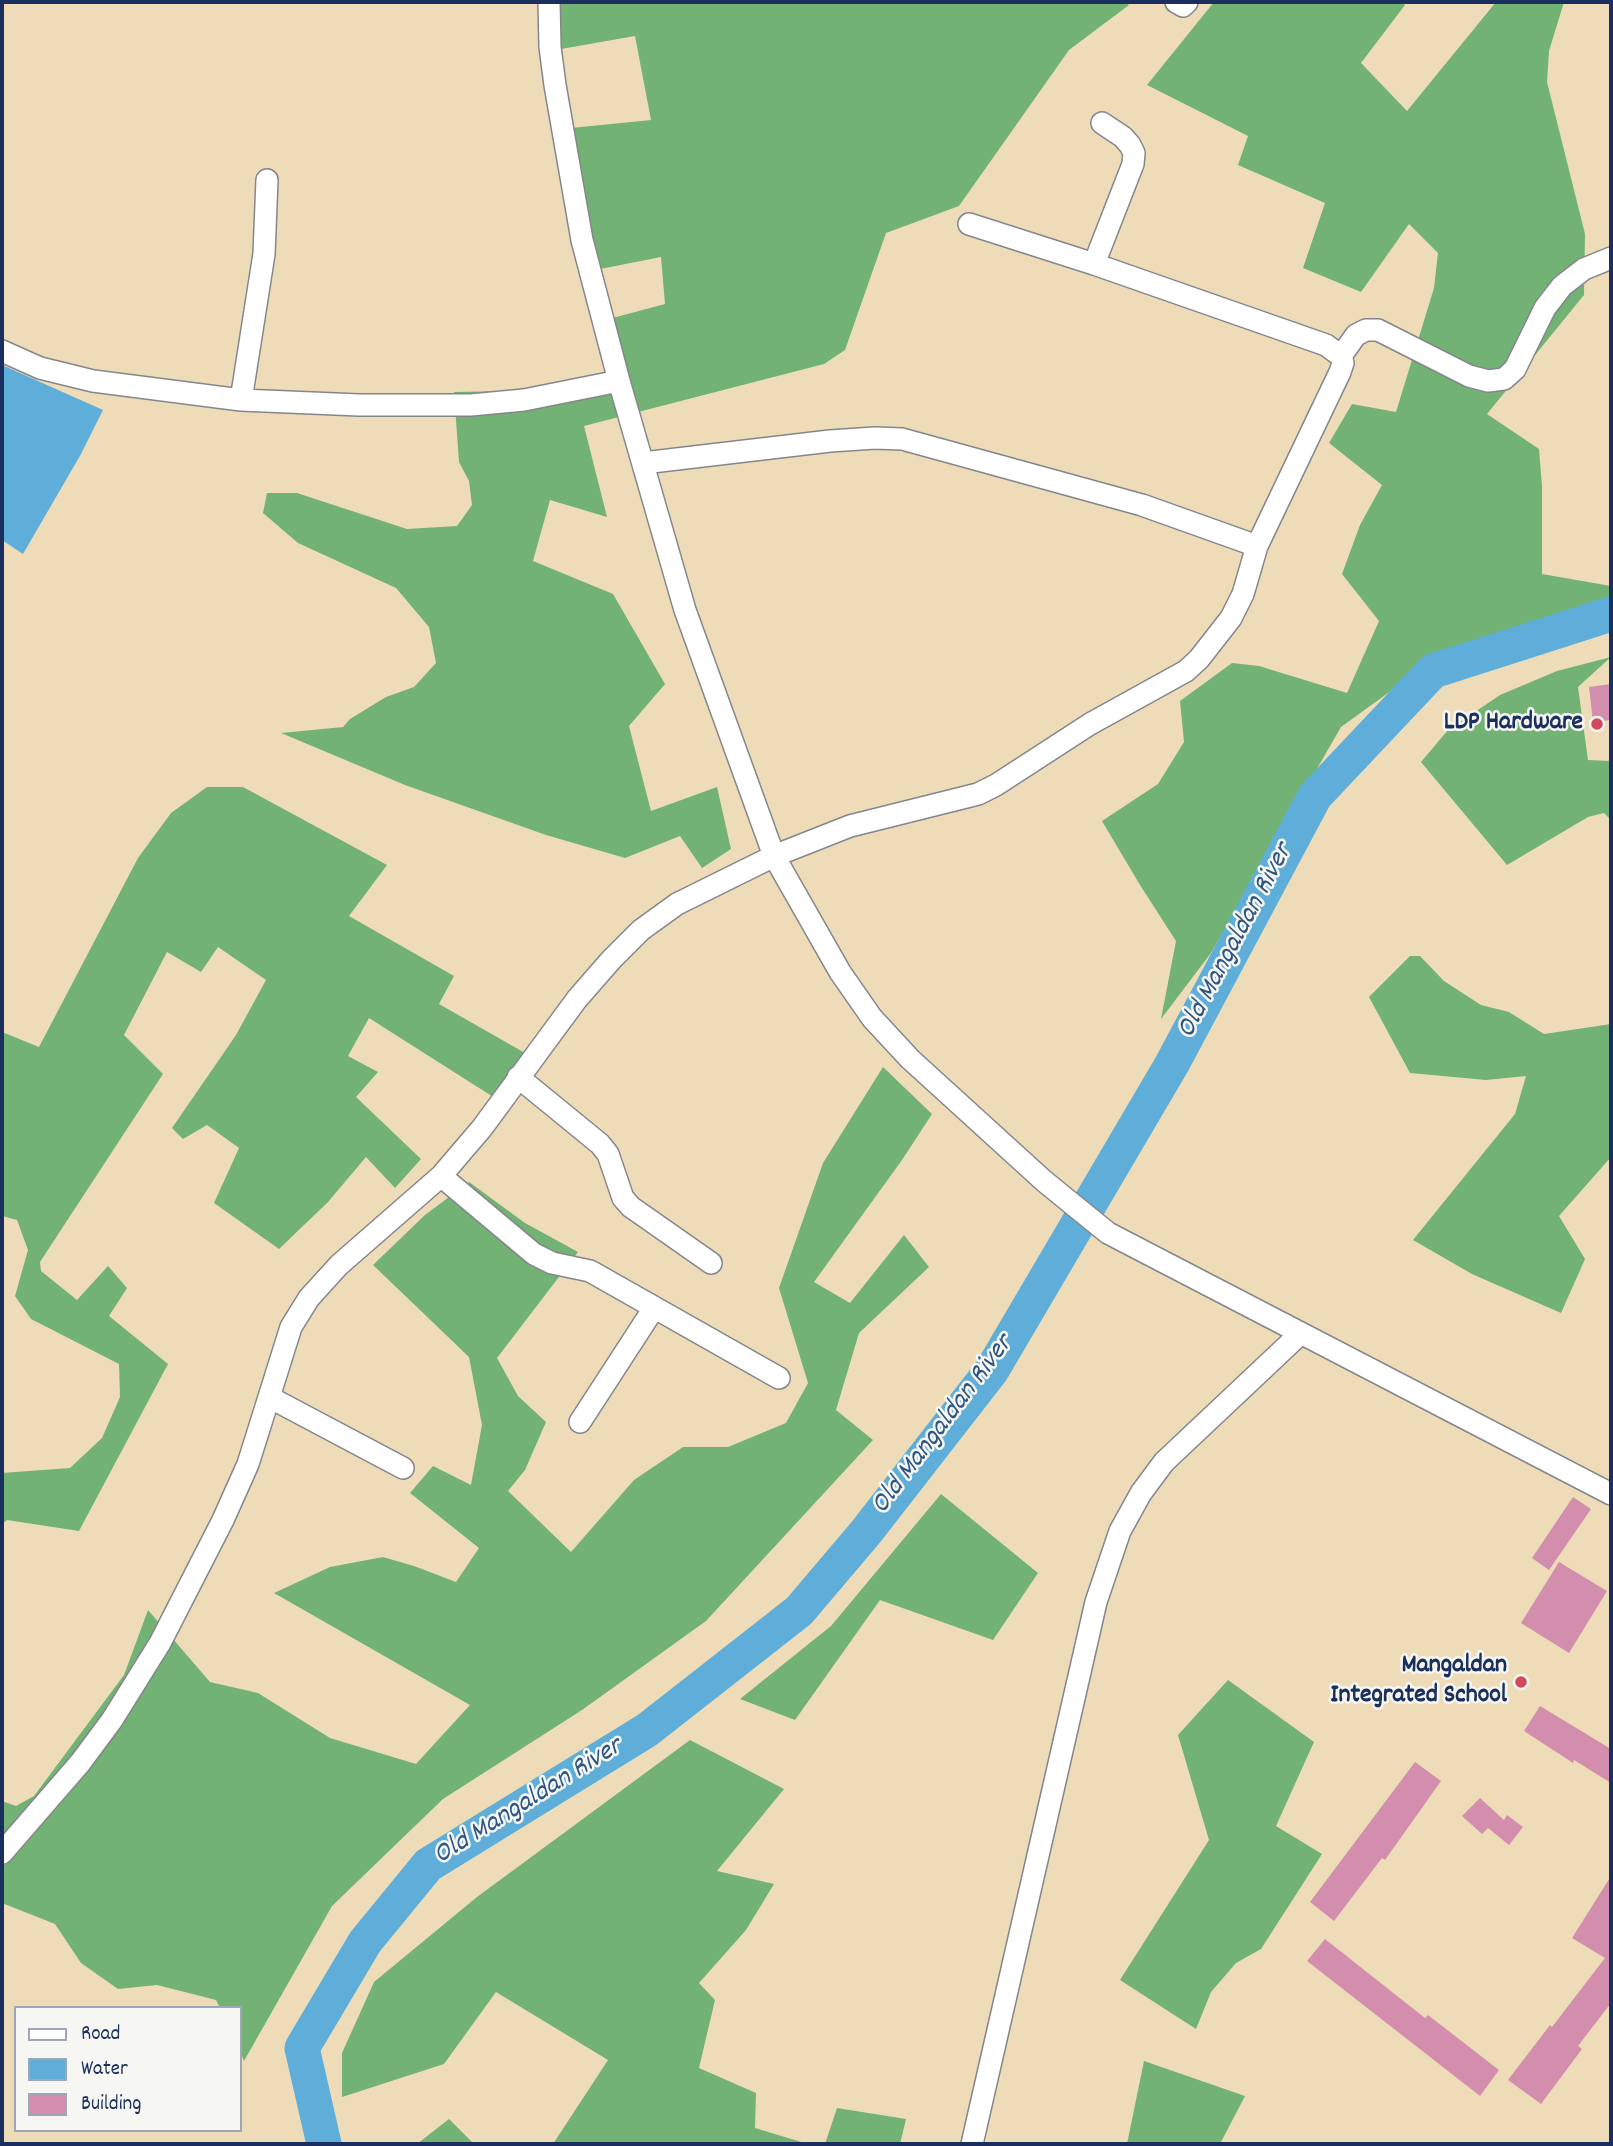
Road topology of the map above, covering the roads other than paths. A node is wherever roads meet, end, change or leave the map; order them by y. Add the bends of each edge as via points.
1 (549, 2) edge
2 (1176, 2) edge
3 (1187, 2) edge
4 (1102, 123) dead end
5 (267, 180) dead end
6 (969, 224) dead end
7 (1611, 258) edge
8 (1094, 264) junction
9 (2, 351) edge
10 (1341, 356) junction
11 (619, 382) junction
12 (242, 400) junction
13 (643, 463) junction
14 (1257, 546) junction
15 (774, 856) junction
16 (518, 1077) junction
17 (440, 1176) junction
18 (711, 1262) dead end
19 (654, 1308) junction
20 (1301, 1333) junction
21 (779, 1378) dead end
22 (269, 1397) junction
23 (580, 1422) dead end
24 (403, 1468) dead end
25 (1610, 1492) edge
26 (2, 1853) edge
27 (972, 2144) edge

1 - 11 street via 554,72 572,186
2 - 3 street via 1183,6
4 - 8 street via 1130,145 1133,164
5 - 12 street via 264,254
6 - 8 street
7 - 10 street via 1562,286 1545,308 1519,362 1504,379 1469,376 1378,330 1356,335
8 - 10 street via 1326,345
9 - 12 street via 40,368 93,381
10 - 14 street via 1337,380
11 - 12 street via 471,405
11 - 13 street
13 - 14 street via 830,441 902,439 1142,505
13 - 15 street via 685,610
14 - 15 street via 1231,618 1186,671 978,794 877,818
15 - 16 street via 677,904 641,930 576,999
15 - 20 street via 840,972 872,1018 910,1059 1044,1181 1108,1233
16 - 17 street
16 - 18 street via 600,1144 631,1207
17 - 19 street via 534,1254 590,1271
17 - 22 street via 339,1265 309,1298 291,1327
19 - 21 street
19 - 23 street
20 - 25 street
20 - 27 street via 1164,1462 1120,1531 1096,1602
22 - 24 street
22 - 26 street via 238,1487 160,1643 113,1720

